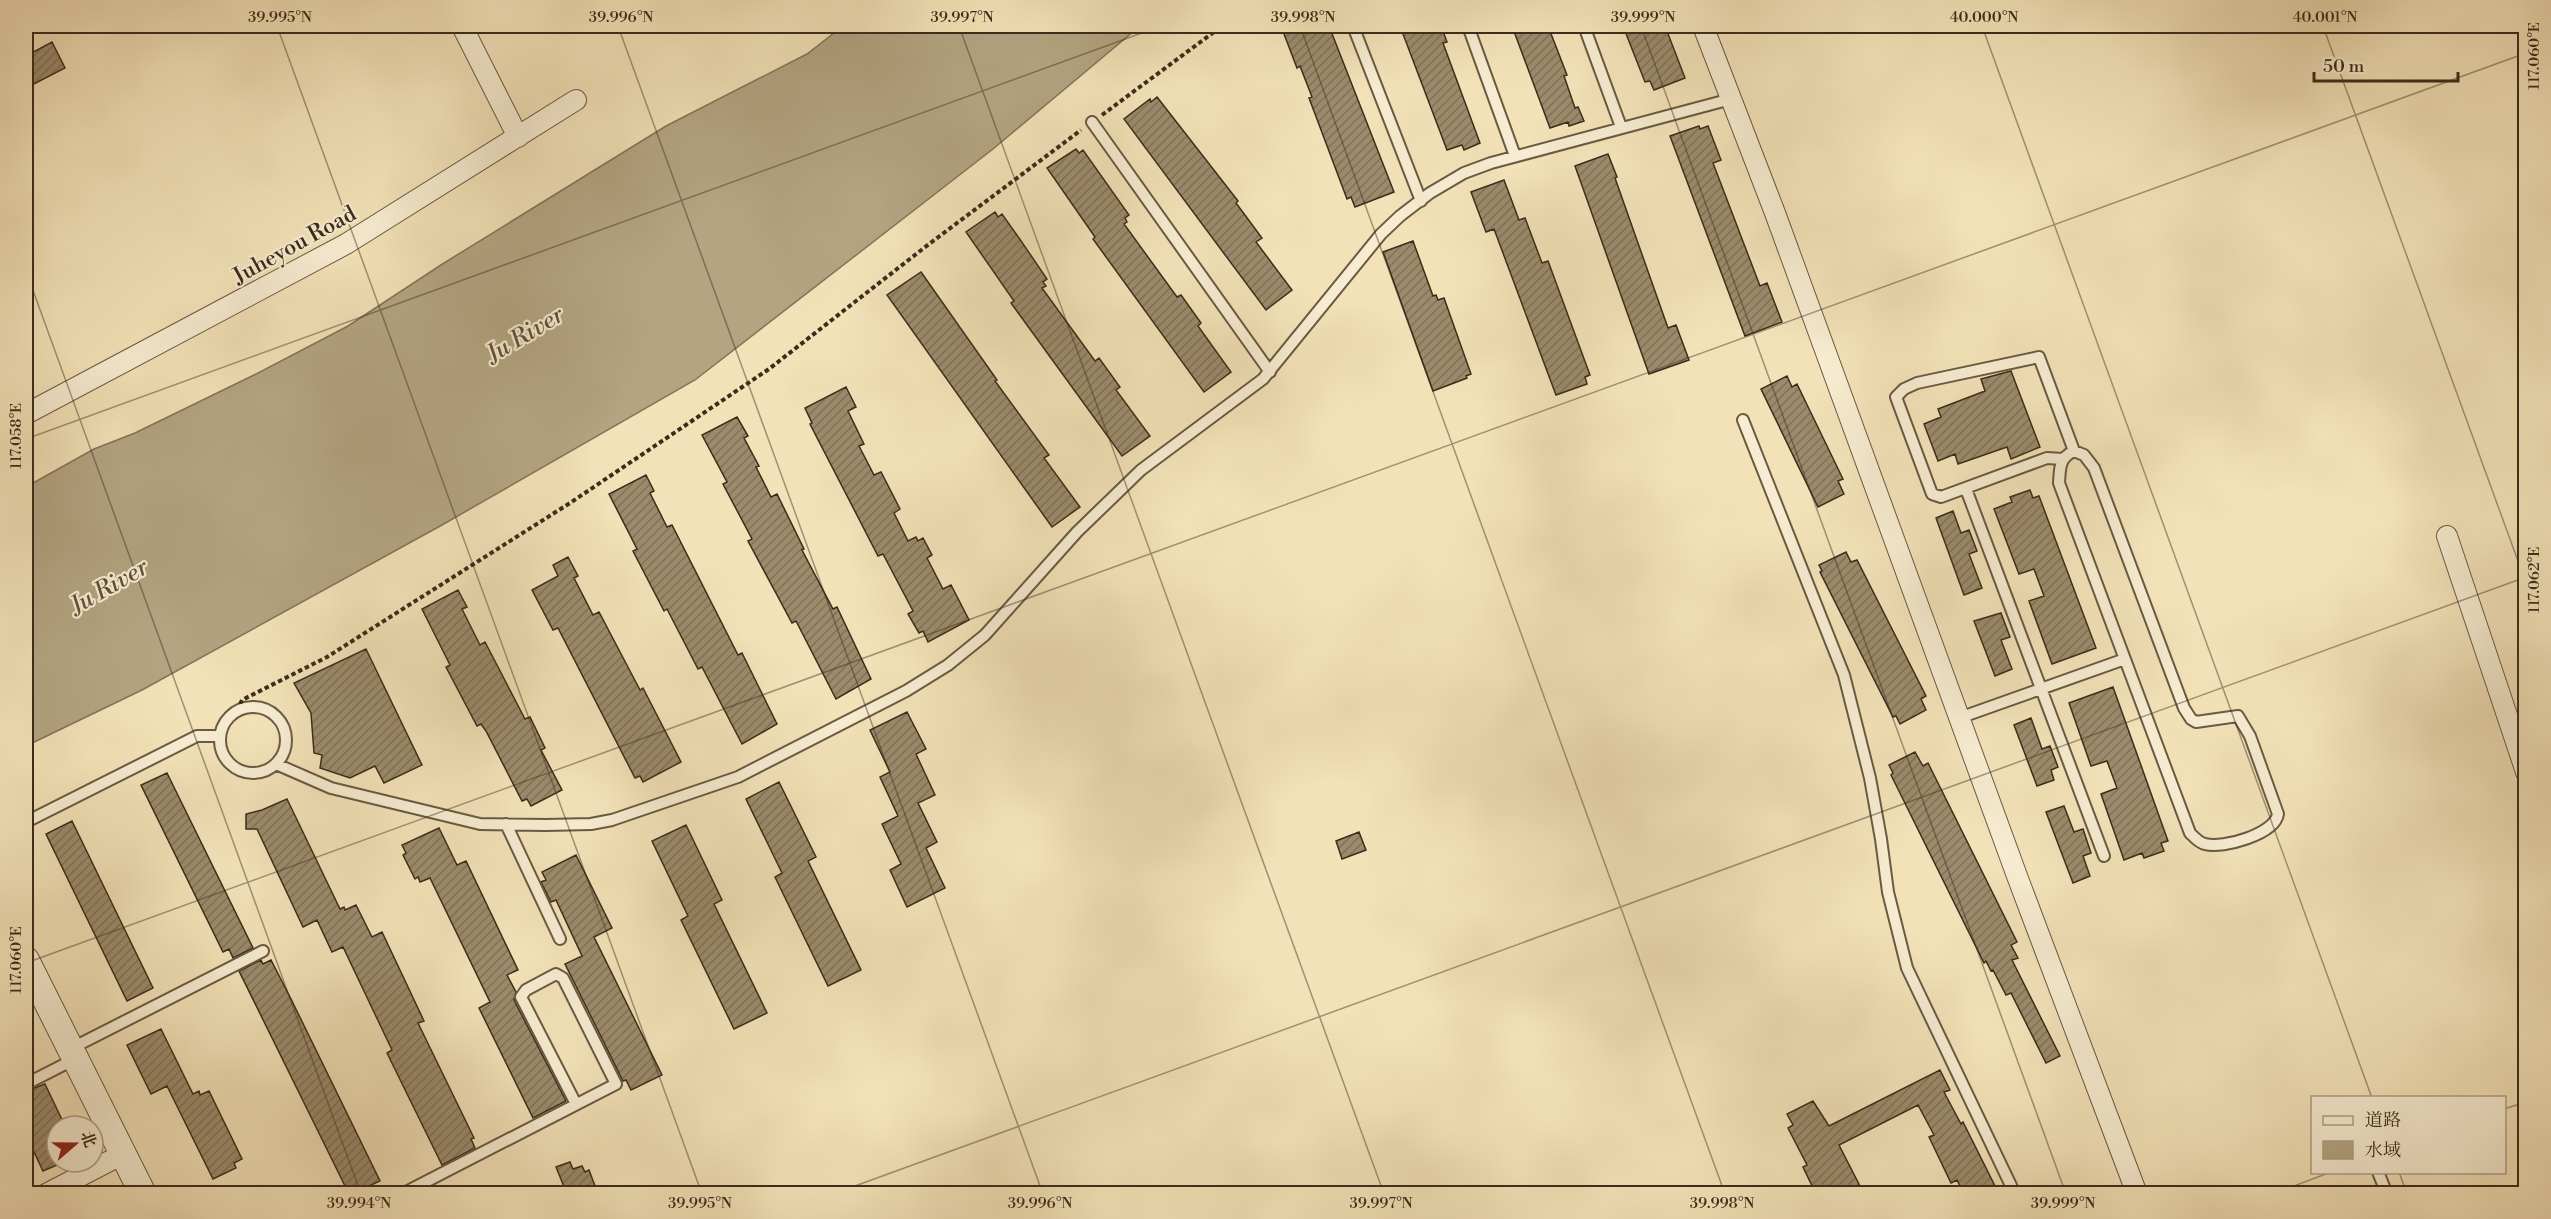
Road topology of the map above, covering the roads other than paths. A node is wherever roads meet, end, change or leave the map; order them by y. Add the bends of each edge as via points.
1 (462, 26) edge
2 (1353, 26) edge
3 (1468, 26) edge
4 (1584, 26) edge
5 (1702, 26) edge
6 (1731, 99) junction
7 (576, 100) dead end
8 (1092, 122) road end
9 (1621, 127) junction
10 (518, 137) junction
11 (1515, 156) junction
12 (1421, 201) junction
13 (1270, 372) junction
14 (26, 414) edge
15 (1743, 420) dead end
16 (2074, 451) junction
17 (2063, 459) junction
18 (1966, 489) junction
19 (2447, 536) dead end
20 (2125, 659) junction
21 (2041, 689) junction
22 (1959, 718) junction
23 (220, 736) junction
24 (276, 764) junction
25 (2526, 772) edge
26 (26, 822) edge
27 (506, 824) junction
28 (2104, 856) dead end
29 (560, 939) dead end
30 (263, 951) dead end
31 (26, 960) edge
32 (73, 1054) junction
33 (26, 1084) edge
34 (576, 1104) junction
35 (123, 1154) junction
36 (2378, 1174) edge
37 (2526, 1191) edge
38 (46, 1194) edge
39 (143, 1194) edge
40 (402, 1194) edge
41 (2015, 1194) edge
42 (2138, 1194) edge
43 (2387, 1194) edge
44 (2519, 1194) edge

1 - 10 street
2 - 12 lane
3 - 11 lane
4 - 9 lane
5 - 6 street
6 - 9 lane
6 - 22 street
7 - 10 street, Juheyou Road
8 - 13 lane
9 - 11 lane
10 - 14 street, Juheyou Road via 346,244
11 - 12 lane via 1464,173
12 - 13 lane via 1382,234
13 - 27 lane via 1141,470 1077,532 985,635 906,691 738,777 641,812 591,824
15 - 41 lane via 1844,675 1870,778 1888,892 1907,968
16 - 17 lane
16 - 18 lane via 2039,357 1904,389 1896,397 1932,494 1941,497
16 - 20 lane via 2084,455 2094,468 2184,708 2196,722 2238,716 2242,720 2278,814 2274,825 2264,832 2221,845 2202,844 2190,833
17 - 18 lane via 2047,458
17 - 20 lane via 2058,483
18 - 21 lane
19 - 25 street
20 - 21 lane
21 - 22 lane
21 - 28 lane
22 - 42 street
23 - 24 lane via 224,757 240,770 260,773
23 - 24 lane via 223,726 237,711 258,707 266,710 284,728 286,745
23 - 26 lane via 197,736
24 - 27 lane via 332,788 480,824
27 - 29 lane
30 - 32 lane
31 - 32 street
32 - 33 lane
32 - 35 street
34 - 34 lane via 521,997 526,990 556,974 563,978 616,1084
34 - 40 lane
35 - 38 street
35 - 39 street
36 - 43 lane
37 - 44 lane

